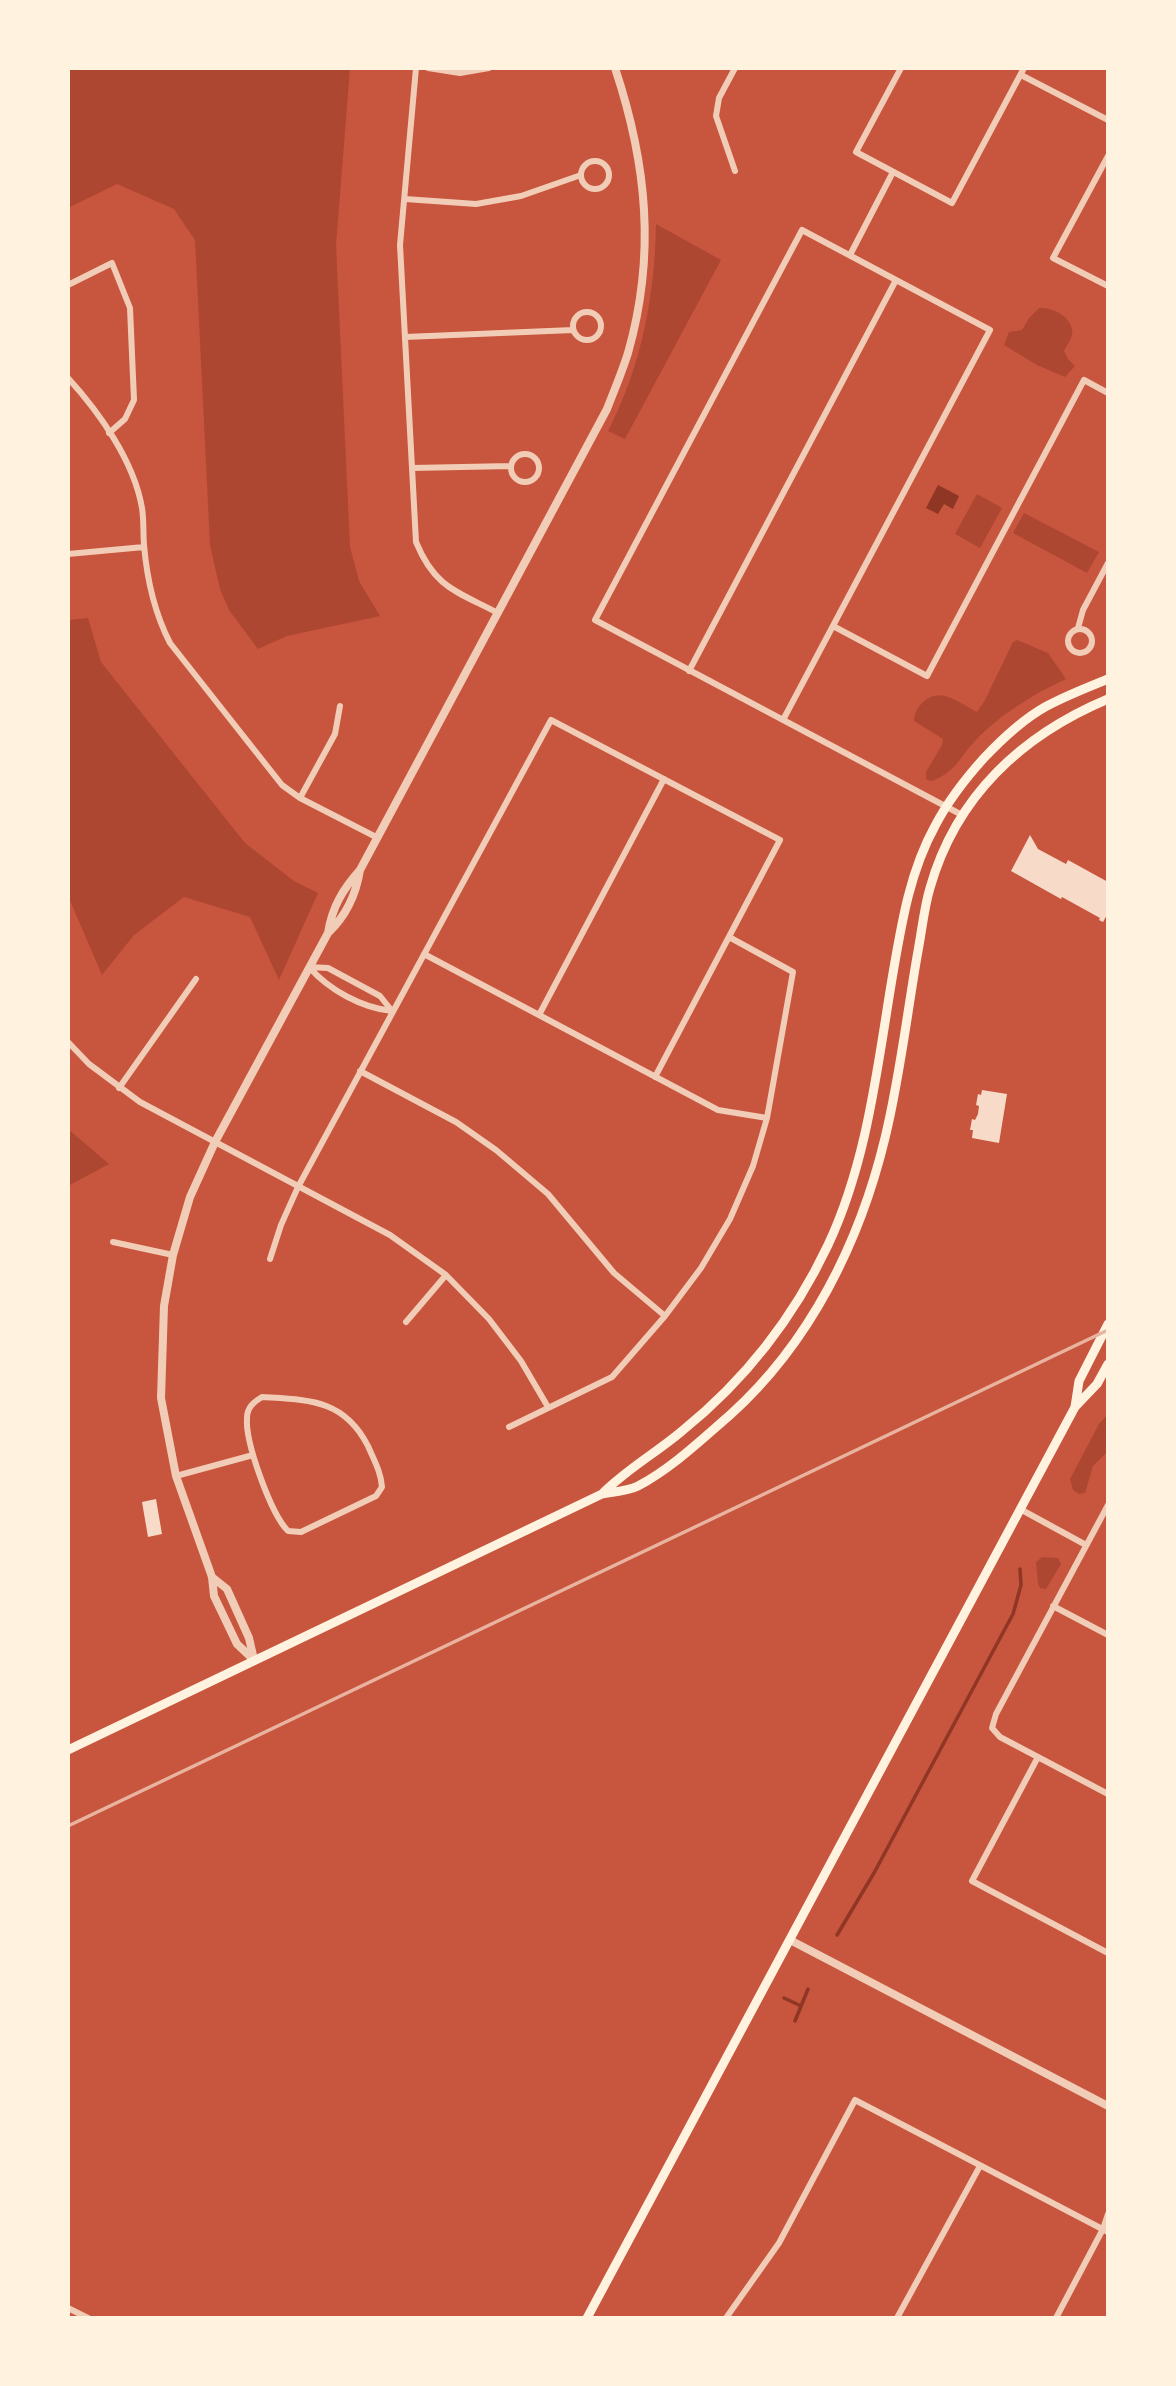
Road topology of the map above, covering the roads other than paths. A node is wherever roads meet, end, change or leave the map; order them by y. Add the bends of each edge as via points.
1 (416, 68) edge
2 (428, 68) edge
3 (489, 68) edge
4 (615, 68) edge
5 (735, 68) edge
6 (901, 68) edge
7 (1023, 71) edge
8 (1108, 120) edge
9 (1108, 156) edge
10 (736, 171) dead end
11 (893, 172) junction
12 (581, 175) junction
13 (405, 199) junction
14 (850, 255) junction
15 (896, 280) junction
16 (68, 285) edge
17 (1108, 286) edge
18 (573, 330) junction
19 (405, 337) junction
20 (68, 378) edge
21 (1108, 393) edge
22 (109, 433) junction
23 (511, 466) junction
24 (412, 468) junction
25 (144, 547) junction
26 (68, 554) edge
27 (1108, 562) edge
28 (498, 613) junction
29 (833, 626) junction
30 (1078, 628) junction
31 (689, 670) junction
32 (1108, 680) edge
33 (1108, 699) edge
34 (340, 706) dead end
35 (783, 720) junction
36 (664, 779) junction
37 (300, 798) junction
38 (947, 806) junction
39 (962, 815) junction
40 (378, 838) junction
41 (729, 937) junction
42 (424, 954) junction
43 (309, 967) junction
44 (196, 979) dead end
45 (392, 1011) junction
46 (539, 1015) junction
47 (68, 1042) edge
48 (360, 1071) junction
49 (655, 1077) junction
50 (119, 1088) junction
51 (767, 1118) junction
52 (215, 1142) junction
53 (298, 1187) junction
54 (113, 1242) dead end
55 (173, 1255) junction
56 (270, 1259) dead end
57 (446, 1275) junction
58 (665, 1315) junction
59 (407, 1322) dead end
60 (1108, 1324) edge
61 (1108, 1364) edge
62 (548, 1407) junction
63 (1075, 1407) junction
64 (509, 1427) dead end
65 (253, 1455) junction
66 (176, 1476) junction
67 (602, 1494) junction
68 (1108, 1505) edge
69 (1020, 1509) junction
70 (1086, 1545) junction
71 (212, 1577) junction
72 (1053, 1606) junction
73 (1108, 1634) edge
74 (254, 1660) junction
75 (68, 1750) edge
76 (1038, 1757) junction
77 (1108, 1794) edge
78 (790, 1940) junction
79 (1108, 1953) edge
80 (1108, 2106) edge
81 (980, 2166) junction
82 (1108, 2214) edge
83 (1106, 2229) edge
84 (68, 2308) edge
85 (88, 2318) edge
86 (587, 2318) edge
87 (726, 2318) edge
88 (897, 2318) edge
89 (1056, 2318) edge

1 - 13 street
2 - 3 street via 460,73
4 - 28 street via 640,156 644,198 645,243 637,318 607,409
5 - 10 street via 719,98 716,116
6 - 11 street via 856,152
7 - 8 street
7 - 11 street via 952,203
9 - 17 street via 1054,258
11 - 14 street
12 - 12 street via 584,184 597,189 606,185 609,176 604,164 596,162 584,167
12 - 13 street via 521,196 476,204
13 - 19 street via 400,244
14 - 15 street
14 - 31 street via 802,230 595,620
15 - 29 street via 990,330
15 - 31 street
16 - 22 street via 112,263 130,308 134,400 125,419
18 - 18 street via 582,339 591,339 600,330 600,321 585,312 576,316
18 - 19 street
19 - 24 street
20 - 22 street
21 - 29 street via 1084,380 928,676
22 - 25 street via 135,481
23 - 23 street via 519,481 527,482 537,474 536,460 528,455 519,456
23 - 24 street
24 - 28 street via 416,541 427,566 445,585
25 - 26 street
25 - 37 street via 158,620 170,643 282,785
27 - 30 street
28 - 40 street
29 - 35 street
30 - 30 street via 1071,632 1068,643 1079,653 1087,651 1092,640 1086,630
31 - 35 street
32 - 38 main road via 1044,708 1011,732 975,768
33 - 39 main road via 1072,714 1017,751
34 - 37 street via 335,734
35 - 38 street
36 - 41 street via 780,841
36 - 42 street via 551,720
36 - 46 street
37 - 40 street
38 - 39 street
38 - 67 main road via 927,842 903,914 867,1129 828,1245 786,1318 734,1384
39 - 67 main road via 930,888 886,1135 872,1185 839,1267 811,1318 739,1407 692,1448 636,1487
40 - 43 street via 360,870 356,892
41 - 49 street
41 - 51 street via 793,972
42 - 45 street
42 - 46 street
43 - 45 street via 322,982 373,1010
43 - 45 street via 339,973 380,996
43 - 52 street
44 - 50 street
45 - 48 street
46 - 49 street
47 - 50 street
48 - 53 street
48 - 58 street via 456,1122 496,1150 548,1194 614,1273
49 - 51 street via 718,1110
50 - 52 street
51 - 58 street via 754,1166 730,1219
52 - 53 street
52 - 55 street via 190,1196
53 - 56 street
53 - 57 street via 390,1235
54 - 55 street
55 - 66 street via 164,1306 161,1398
57 - 59 street
57 - 62 street via 489,1319
58 - 62 street via 612,1377
60 - 63 main road via 1079,1381
61 - 63 main road
62 - 64 street
63 - 69 main road
65 - 65 street via 279,1522 288,1531 301,1532 376,1496 382,1487 381,1474 360,1430 331,1406 312,1400 262,1396 251,1404 247,1417
65 - 66 street
66 - 71 street
67 - 74 main road
68 - 70 street
69 - 70 street
69 - 78 main road
70 - 72 street
71 - 74 street via 214,1596 237,1644
71 - 74 street via 228,1589 250,1638
72 - 73 street
72 - 76 street via 992,1728
74 - 75 main road
76 - 77 street
76 - 79 street via 972,1881
78 - 80 street
78 - 86 main road
81 - 83 street
81 - 87 street via 855,2100 779,2243
81 - 88 street
82 - 83 street
83 - 89 street
84 - 85 street

